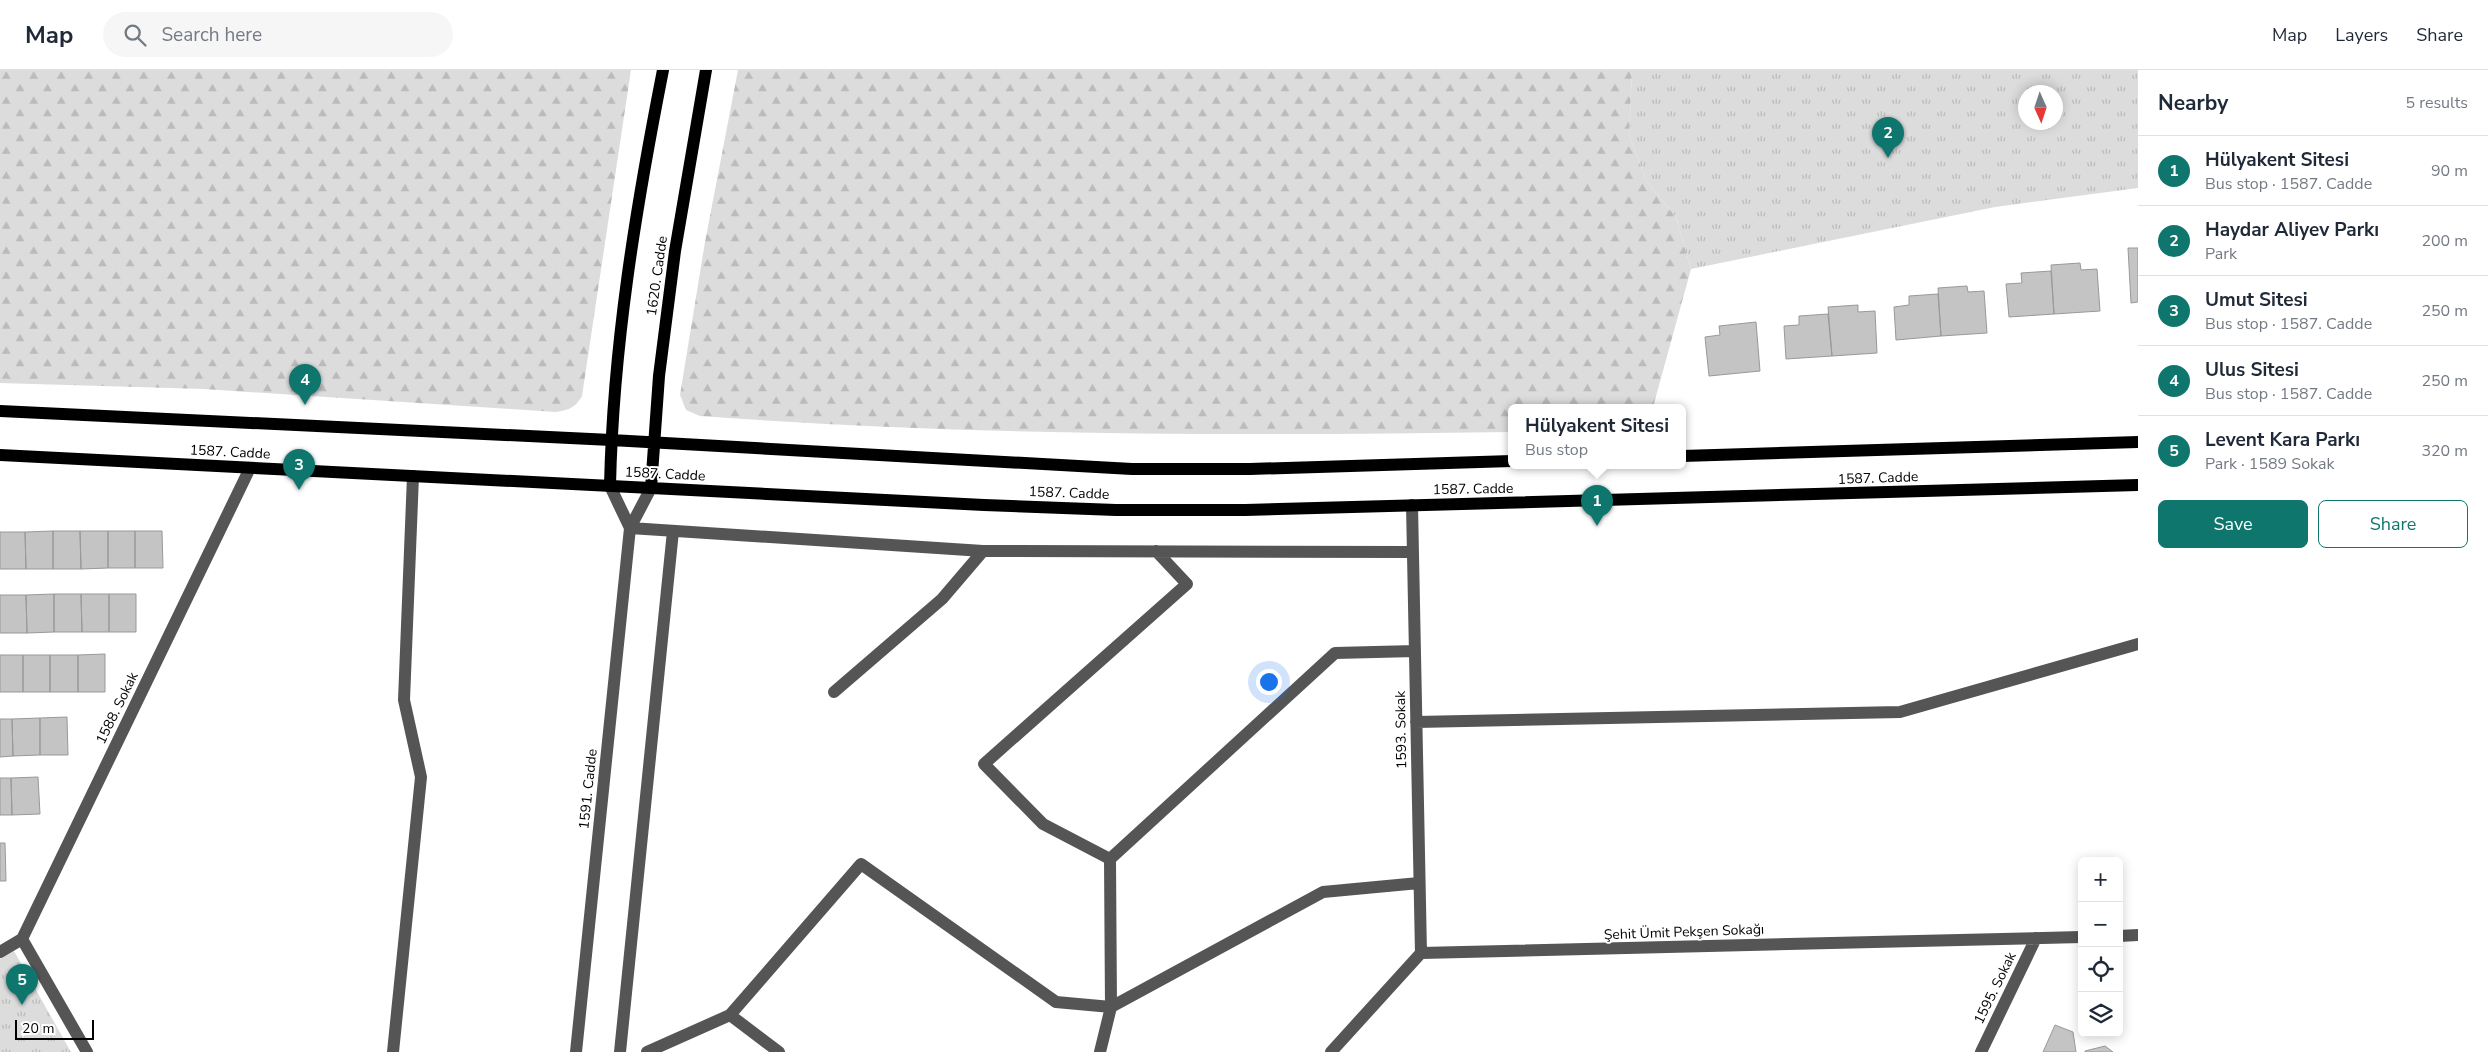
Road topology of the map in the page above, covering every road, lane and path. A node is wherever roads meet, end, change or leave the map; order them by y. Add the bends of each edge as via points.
1 (663, 70) edge
2 (706, 70) edge
3 (0, 411) edge
4 (611, 440) junction
5 (2138, 442) edge
6 (654, 443) junction
7 (0, 455) edge
8 (1686, 456) edge
9 (1508, 461) edge
10 (250, 468) junction
11 (413, 476) junction
12 (2138, 485) edge
13 (610, 486) junction
14 (651, 488) junction
15 (1412, 505) junction
16 (630, 528) junction
17 (673, 531) junction
18 (983, 551) junction
19 (1156, 551) junction
20 (1412, 552) junction
21 (2138, 644) edge
22 (1415, 651) junction
23 (834, 692) dead end
24 (1416, 722) junction
25 (1110, 859) junction
26 (1419, 883) junction
27 (2138, 935) edge
28 (2123, 936) edge
29 (2078, 937) edge
30 (2036, 938) junction
31 (22, 939) junction
32 (0, 952) edge
33 (1421, 953) junction
34 (1111, 1007) junction
35 (730, 1015) junction
36 (87, 1052) edge
37 (393, 1052) edge
38 (576, 1052) edge
39 (620, 1052) edge
40 (647, 1052) edge
41 (779, 1052) edge
42 (1100, 1052) edge
43 (1331, 1052) edge
44 (1981, 1052) edge

1 - 4 main road, 1620. Cadde via 633,237 615,376
2 - 6 main road, 1620. Cadde via 675,251
3 - 4 main road, 1587. Cadde
4 - 6 main road, 1587. Cadde
4 - 13 main road, 1620. Cadde
5 - 8 main road, 1587. Cadde
6 - 9 main road, 1587. Cadde via 1132,469
6 - 14 main road, 1620. Cadde
7 - 10 main road, 1587. Cadde
10 - 11 main road, 1587. Cadde
10 - 31 street, 1588. Sokak
11 - 13 main road, 1587. Cadde
11 - 37 street via 404,700 421,777
12 - 15 main road, 1587. Cadde
13 - 14 main road, 1587. Cadde
13 - 16 street
14 - 15 main road, 1587. Cadde via 1116,510
14 - 16 street
15 - 20 street, 1593. Sokak
16 - 17 street
16 - 38 street, 1591. Cadde
17 - 18 street
17 - 39 street
18 - 19 street
18 - 23 street via 942,599
19 - 20 street
19 - 25 street via 1187,584 984,764 1043,824
20 - 22 street, 1593. Sokak
21 - 24 street via 1900,712
22 - 24 street, 1593. Sokak
22 - 25 street via 1335,654
24 - 26 street, 1593. Sokak
25 - 34 street
26 - 33 street, 1593. Sokak
26 - 34 street via 1323,892
27 - 28 street
29 - 30 street, Şehit Ümit Pekşen Sokağı
30 - 33 street, Şehit Ümit Pekşen Sokağı
30 - 44 street, 1595. Sokak
31 - 32 street
31 - 36 street
33 - 43 street
34 - 35 street via 1056,1002 861,864
34 - 42 street
35 - 40 street
35 - 41 street

